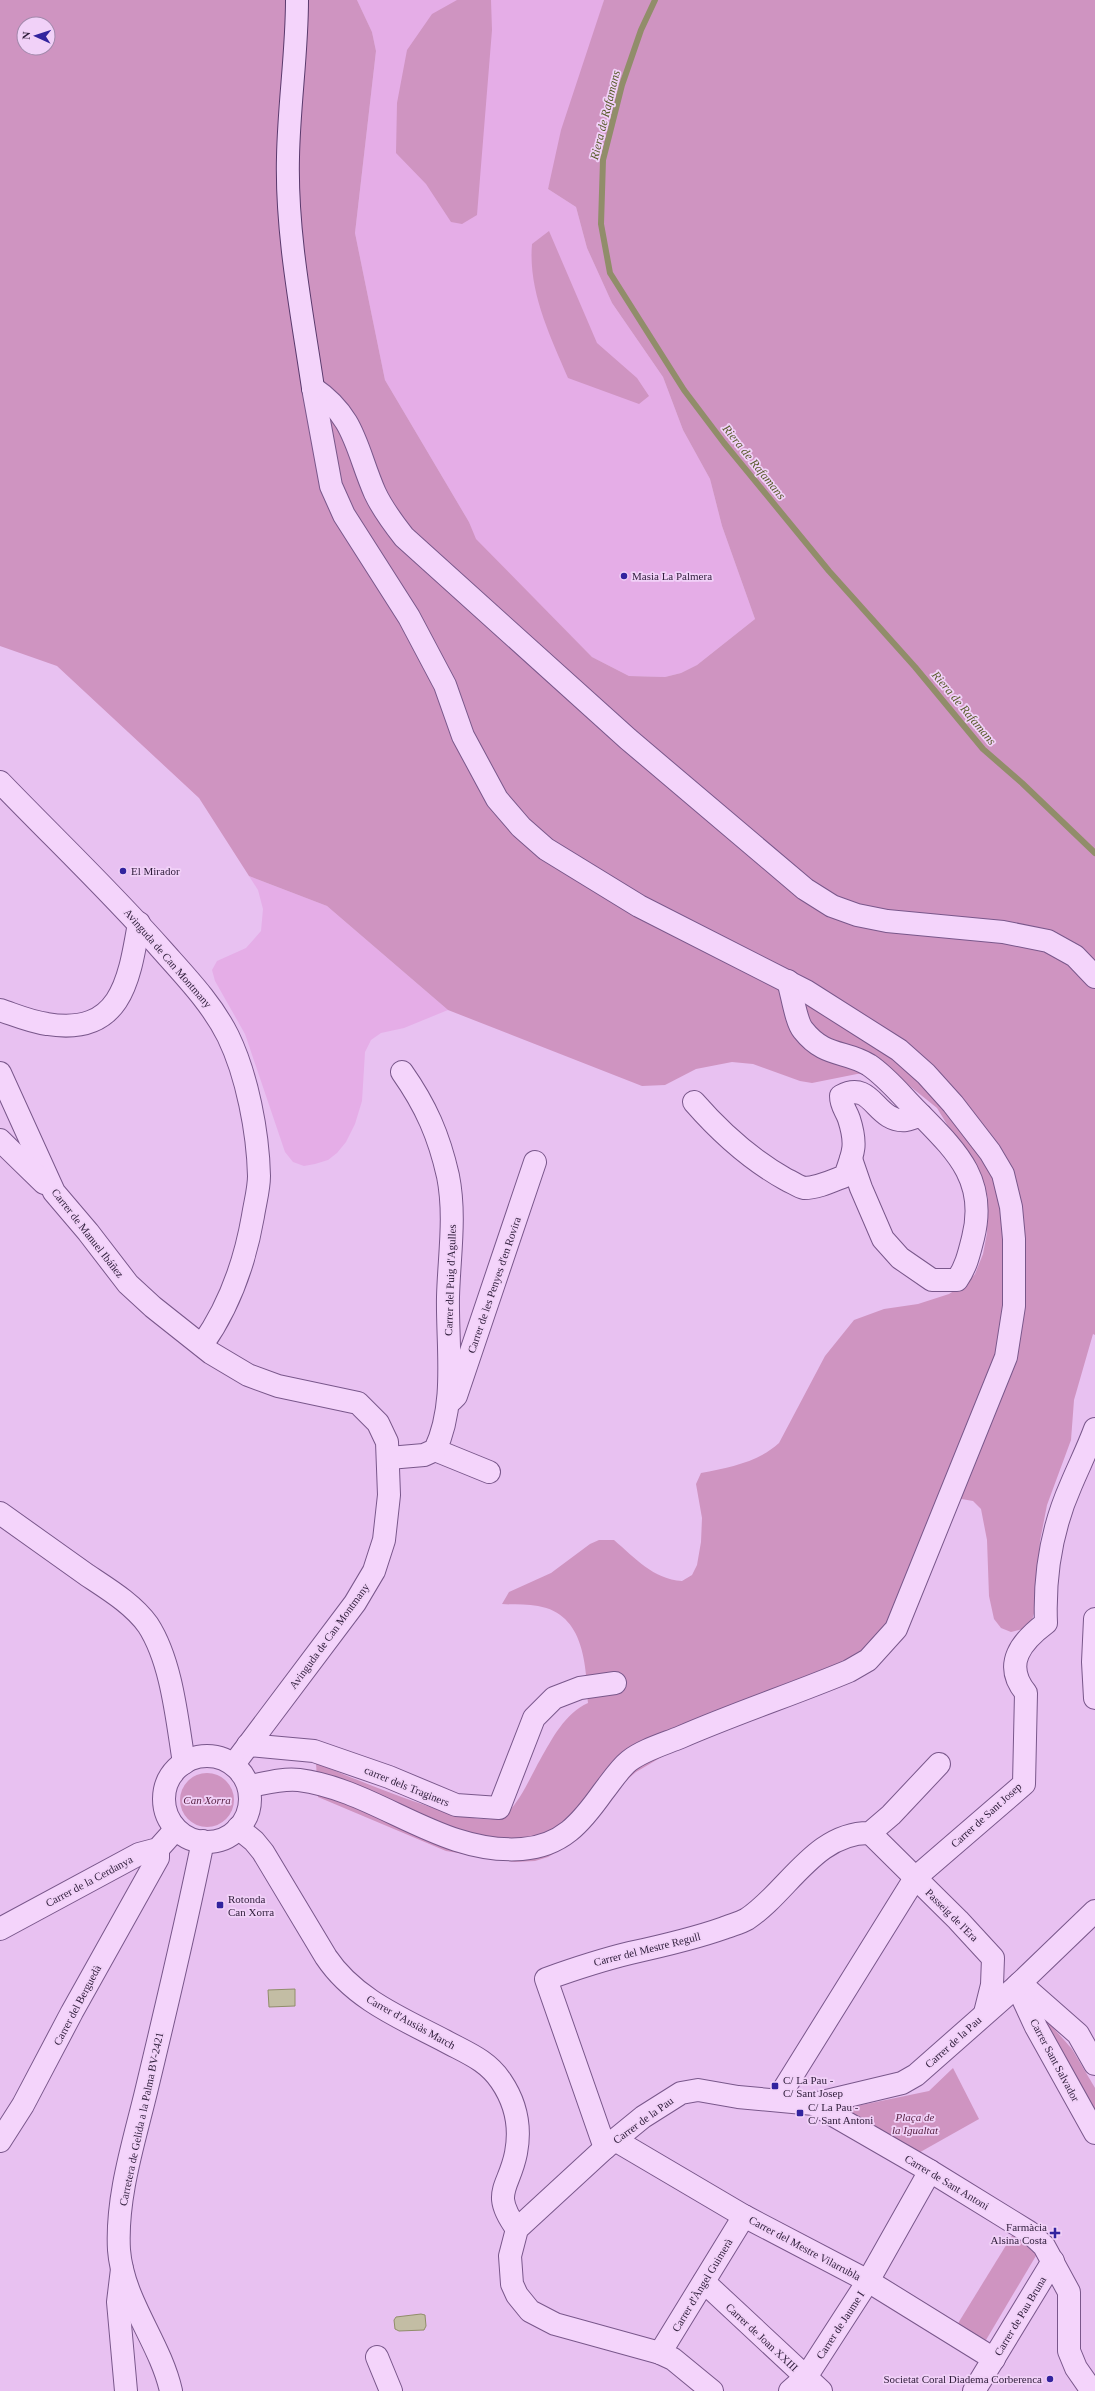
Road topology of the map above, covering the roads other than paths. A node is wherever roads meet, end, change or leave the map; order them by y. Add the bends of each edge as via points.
1 (297, 0) edge
2 (313, 388) junction
3 (0, 782) edge
4 (139, 923) junction
5 (1095, 977) edge
6 (788, 981) junction
7 (0, 1010) edge
8 (402, 1072) dead end
9 (0, 1073) edge
10 (694, 1102) dead end
11 (921, 1115) junction
12 (0, 1140) edge
13 (851, 1159) junction
14 (535, 1162) dead end
15 (54, 1192) junction
16 (202, 1345) junction
17 (447, 1405) junction
18 (1095, 1429) edge
19 (435, 1450) junction
20 (389, 1458) junction
21 (489, 1472) dead end
22 (0, 1513) edge
23 (1095, 1619) edge
24 (615, 1683) dead end
25 (1095, 1698) edge
26 (248, 1745) junction
27 (184, 1763) junction
28 (234, 1764) junction
29 (939, 1764) dead end
30 (250, 1786) junction
31 (238, 1828) junction
32 (175, 1830) junction
33 (870, 1833) junction
34 (203, 1841) junction
35 (149, 1857) junction
36 (915, 1878) junction
37 (1095, 1911) edge
38 (0, 1929) edge
39 (1018, 1985) junction
40 (985, 2013) junction
41 (1095, 2064) edge
42 (777, 2100) junction
43 (814, 2104) junction
44 (1095, 2133) edge
45 (0, 2141) edge
46 (610, 2144) junction
47 (930, 2171) junction
48 (744, 2216) junction
49 (516, 2229) junction
50 (1053, 2261) junction
51 (122, 2269) junction
52 (868, 2281) junction
53 (704, 2282) junction
54 (660, 2353) junction
55 (377, 2357) dead end
56 (994, 2359) junction
57 (169, 2384) edge
58 (806, 2386) edge
59 (120, 2390) edge
60 (185, 2391) edge
61 (391, 2391) edge
62 (712, 2391) edge
63 (974, 2391) edge
64 (1092, 2391) edge

1 - 2 street via 288,157 289,197
2 - 5 street via 338,409 354,434 381,504 404,537 628,738 805,889 832,906 857,915 888,921 1003,932 1048,941 1075,956
2 - 6 street via 331,486 344,515 409,618 445,685 464,736 497,799 546,849 639,906
3 - 4 street, Avinguda de Can Montmany
4 - 7 street via 123,989 113,1006 99,1018 75,1026 46,1024
4 - 16 street, Avinguda de Can Montmany via 195,987 213,1010 227,1035 239,1060 256,1140 259,1177 249,1237 238,1276 224,1309
6 - 11 street via 802,1029 822,1048 868,1065 887,1080
6 - 30 street via 899,1050 926,1074 990,1152 1003,1174 1011,1207 1014,1239 1014,1306 1006,1357 896,1629 868,1660 850,1671 700,1729 629,1761 575,1826 564,1837 546,1844 522,1849 494,1848 448,1838 339,1789 300,1780 283,1780
8 - 17 street, Carrer del Puig d'Agulles via 421,1099 434,1128 448,1178 452,1220
9 - 15 street, Carrer de Manuel Ibáñez
10 - 13 street via 743,1151 802,1188 825,1184 845,1176
11 - 13 street via 905,1120 890,1116 861,1092 851,1091 842,1096 841,1105 848,1117 855,1140
11 - 13 street via 962,1161 971,1175 976,1196 976,1226 965,1268 957,1280 932,1280 900,1258 883,1239
12 - 15 street
14 - 17 street, Carrer de les Penyes d'en Rovira via 456,1396
15 - 16 street, Carrer de Manuel Ibáñez via 128,1284
16 - 20 street, Avinguda de Can Montmany via 225,1362 262,1382 358,1403 378,1423 387,1442
17 - 19 street, Carrer del Puig d'Agulles via 447,1415
18 - 36 street, Carrer de Sant Josep via 1058,1519 1052,1542 1046,1575 1046,1623 1024,1642 1015,1665 1019,1684 1026,1693 1024,1784
19 - 20 street via 424,1455
19 - 21 street
20 - 26 street, Avinguda de Can Montmany via 389,1495 384,1532 374,1571 355,1603
22 - 27 street via 116,1595 139,1614 148,1626 167,1671
23 - 25 street
24 - 26 street, carrer dels Traginers via 580,1688 554,1698 534,1718 499,1808 456,1805 389,1777 314,1751
26 - 28 street, Avinguda de Can Montmany
27 - 28 street via 208,1756
27 - 32 street via 175,1770 168,1781 164,1795 168,1821
28 - 30 street via 244,1773
29 - 33 street via 891,1815
30 - 31 street via 250,1809
31 - 34 street via 228,1836
31 - 49 street, Carrer d'Ausiàs March via 263,1852 326,1957 350,1986 398,2017 475,2056 502,2082 516,2112 518,2125 516,2154 503,2194 507,2215
32 - 34 street via 187,1838
32 - 35 street, Carrer de la Cerdanya
33 - 36 street, Passeig de l'Era
33 - 46 street, Carrer del Mestre Regull via 854,1833 832,1841 805,1863 776,1896 746,1920 673,1944 588,1964 546,1979
34 - 51 street, Carretera de Gelida a la Palma BV-2421 via 124,2191 119,2249
35 - 38 street, Carrer de la Cerdanya
35 - 45 street, Carrer del Berguedà via 23,2105
36 - 40 street, Passeig de l'Era via 993,1958 992,1985
36 - 42 street, Carrer de Sant Josep
37 - 39 street, Carrer de la Pau
39 - 40 street, Carrer de la Pau
39 - 41 street, Carrer Sant Salvador via 1078,2034
39 - 44 street, Carrer Sant Salvador via 1036,2027
40 - 43 street, Carrer de la Pau via 916,2075 907,2080
42 - 43 street, Carrer de la Pau
42 - 46 street, Carrer de la Pau via 698,2090 682,2093 664,2102
43 - 47 street, Carrer de Sant Antoni
46 - 48 street, Carrer del Mestre Vilarrubla
46 - 49 street, Carrer de la Pau
47 - 50 street, Carrer de Sant Antoni via 1029,2232 1044,2246
47 - 52 street, Carrer de Jaume I
48 - 52 street, Carrer del Mestre Vilarrubla
48 - 53 street, Carrer d'Àngel Guimerà
49 - 54 street via 510,2256 512,2284 530,2311 555,2324
50 - 56 street, Carrer de Pau Bruna
50 - 64 street, Carrer de Sant Antoni via 1069,2292 1069,2351 1076,2368
51 - 57 street, Carretera de Gelida a la Palma BV-2421
51 - 59 street via 118,2302
52 - 56 street, Carrer del Mestre Vilarrubla
52 - 58 street, Carrer de Jaume I
53 - 54 street, Carrer d'Àngel Guimerà
53 - 58 street, Carrer de Joan XXIII
54 - 62 street via 672,2359
55 - 61 street
56 - 63 street, Carrer de Pau Bruna
57 - 60 street

